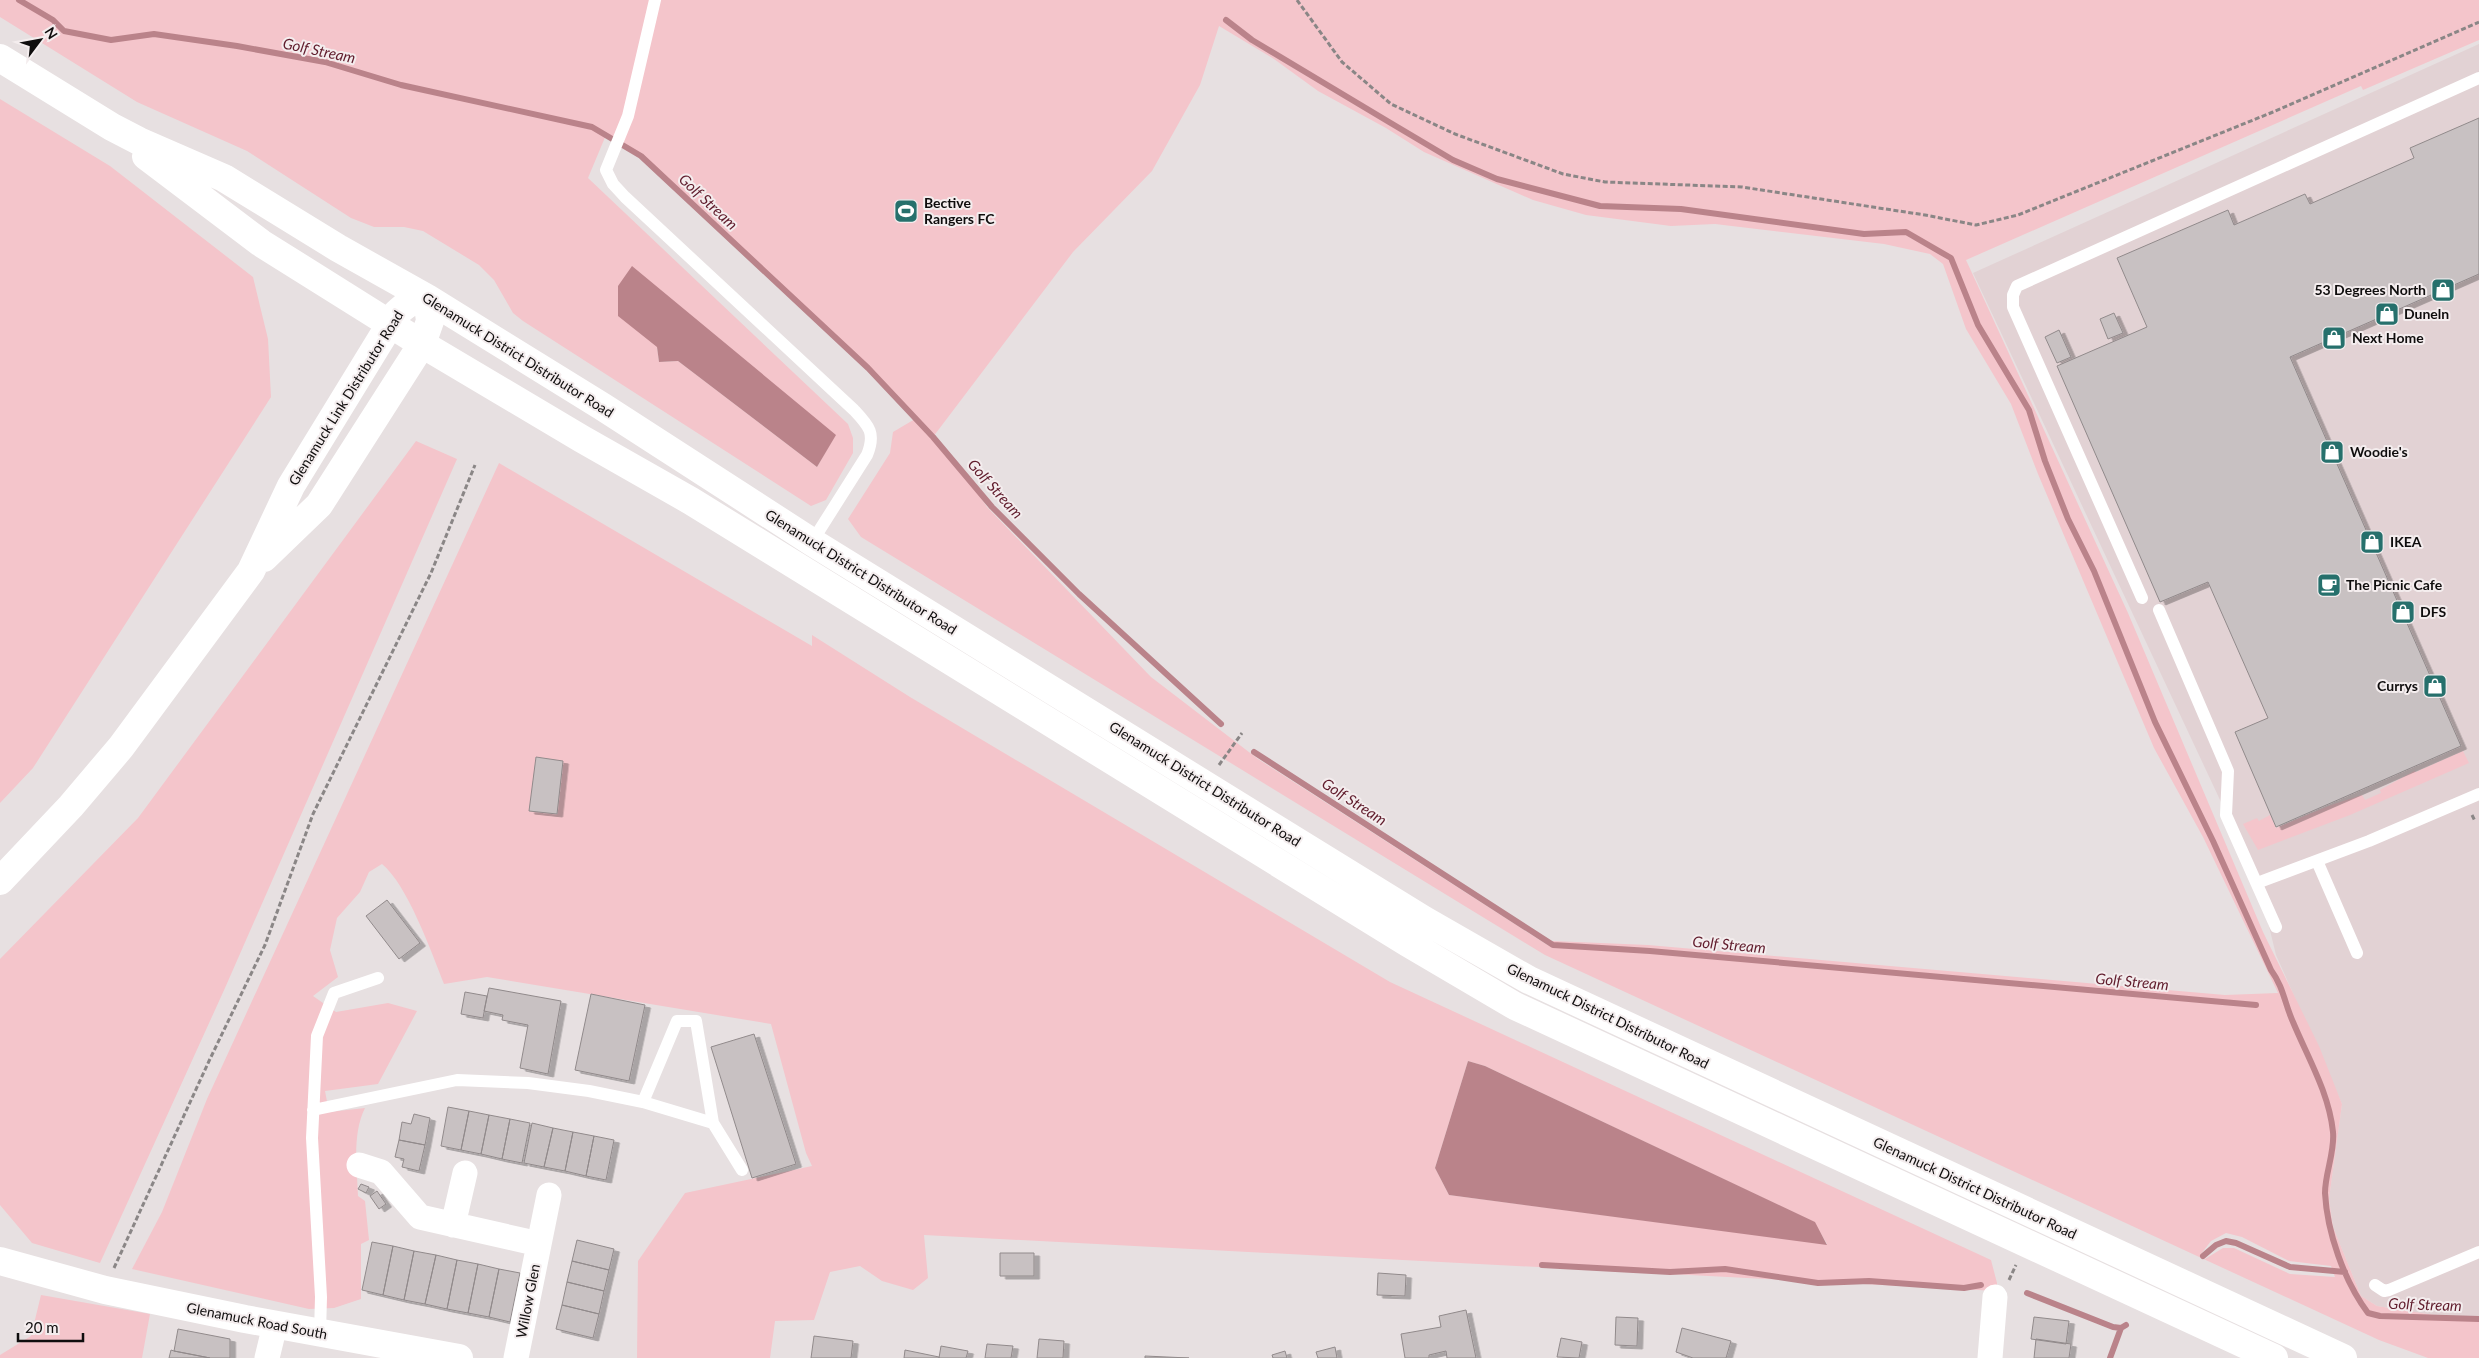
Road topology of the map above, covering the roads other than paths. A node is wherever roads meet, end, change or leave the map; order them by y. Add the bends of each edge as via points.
1 (655, 0) edge
2 (0, 58) edge
3 (2479, 78) edge
4 (112, 127) junction
5 (427, 298) junction
6 (390, 324) junction
7 (422, 344) junction
8 (812, 542) junction
9 (798, 567) junction
10 (251, 571) junction
11 (2142, 598) dead end
12 (2159, 610) dead end
13 (2479, 794) edge
14 (2317, 861) junction
15 (0, 881) edge
16 (2257, 883) junction
17 (2276, 927) dead end
18 (2357, 953) dead end
19 (378, 978) dead end
20 (644, 1102) junction
21 (313, 1110) junction
22 (713, 1123) junction
23 (359, 1166) dead end
24 (742, 1170) dead end
25 (465, 1173) dead end
26 (549, 1195) dead end
27 (453, 1225) junction
28 (539, 1244) junction
29 (2479, 1252) edge
30 (0, 1261) edge
31 (2375, 1284) dead end
32 (1995, 1298) road end
33 (275, 1325) junction
34 (320, 1333) junction
35 (267, 1358) edge
36 (459, 1358) edge
37 (516, 1358) edge
38 (1990, 1358) edge
39 (2274, 1358) edge
40 (2344, 1358) edge

1 - 8 lane via 628,116 606,170 625,197 868,425 872,441 867,454
2 - 4 main road, Glenamuck District Distributor Road
3 - 11 lane via 2016,286 2013,307
4 - 5 main road, Glenamuck District Distributor Road via 224,178
4 - 6 main road, Glenamuck District Distributor Road via 261,243
5 - 6 main road, Glenamuck Link Distributor Road via 405,304
5 - 7 main road, Glenamuck Link Distributor Road via 430,321
5 - 8 main road, Glenamuck District Distributor Road
6 - 7 main road, Glenamuck District Distributor Road
6 - 10 main road, Glenamuck Link Distributor Road via 291,486
7 - 9 main road, Glenamuck District Distributor Road
7 - 10 main road, Glenamuck Link Distributor Road via 319,505
8 - 9 lane
8 - 40 main road, Glenamuck District Distributor Road via 1424,920 1529,980
9 - 39 main road, Glenamuck District Distributor Road via 1515,1006
10 - 15 main road, Glenamuck Link Distributor Road via 121,747
12 - 16 lane via 2228,771 2226,815
13 - 14 lane
14 - 16 lane
14 - 18 lane
16 - 17 lane
19 - 21 lane via 334,993 317,1036
20 - 21 lane via 537,1084 457,1080
20 - 22 lane
20 - 22 lane via 678,1021 696,1021
21 - 34 lane
22 - 24 lane
23 - 27 street, Willow Glen via 381,1172 420,1217
25 - 27 street
26 - 28 street, Willow Glen
27 - 28 street, Willow Glen
28 - 37 street, Willow Glen
29 - 31 lane via 2389,1290
30 - 33 main road, Glenamuck Road South via 105,1290
32 - 38 street
33 - 34 main road, Glenamuck Road South
33 - 35 street
34 - 36 main road, Glenamuck Road South

